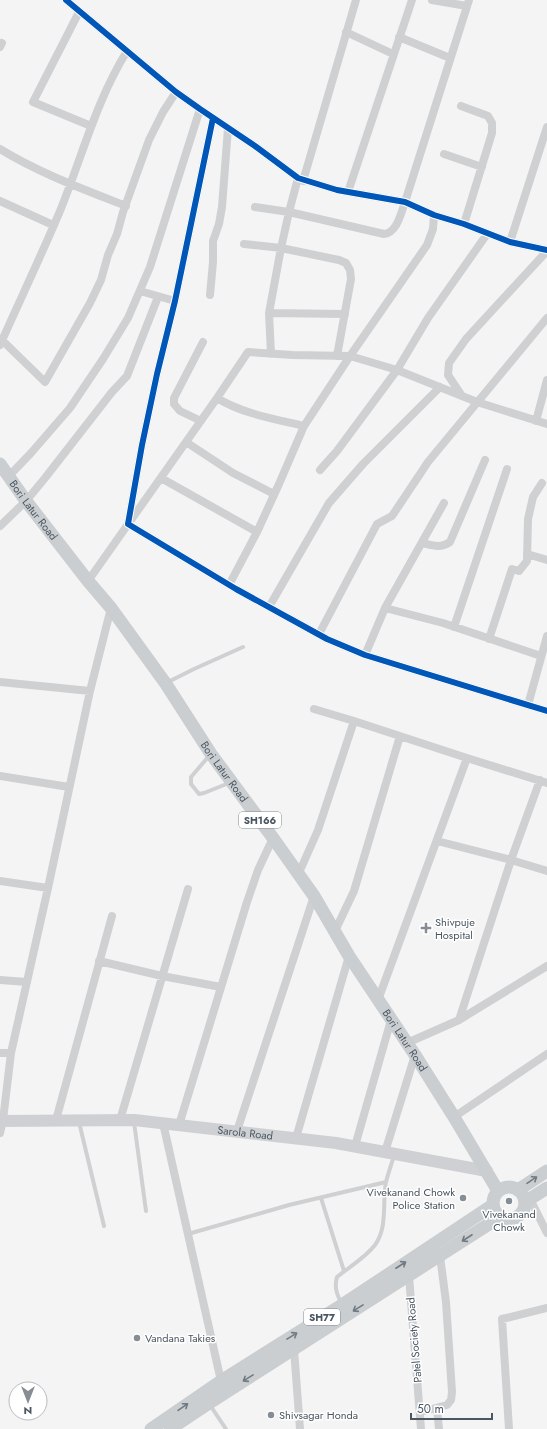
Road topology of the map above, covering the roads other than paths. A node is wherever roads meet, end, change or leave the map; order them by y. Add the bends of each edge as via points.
1 (66, 0) edge
2 (356, 0) edge
3 (412, 0) edge
4 (432, 0) edge
5 (468, 3) edge
6 (79, 12) junction
7 (346, 32) junction
8 (399, 37) junction
9 (127, 51) junction
10 (393, 54) junction
11 (450, 58) junction
12 (176, 92) junction
13 (460, 106) dead end
14 (200, 109) junction
15 (214, 118) junction
16 (92, 126) junction
17 (547, 127) edge
18 (228, 128) junction
19 (0, 149) edge
20 (444, 154) dead end
21 (482, 167) junction
22 (300, 179) junction
23 (70, 184) junction
24 (348, 192) junction
25 (0, 201) edge
26 (405, 202) junction
27 (126, 206) junction
28 (255, 207) dead end
29 (290, 212) junction
30 (434, 215) junction
31 (464, 224) junction
32 (53, 226) junction
33 (487, 234) junction
34 (510, 242) junction
35 (244, 244) dead end
36 (281, 248) junction
37 (547, 250) edge
38 (140, 291) junction
39 (210, 295) dead end
40 (158, 297) junction
41 (175, 301) junction
42 (269, 313) junction
43 (345, 314) junction
44 (547, 318) edge
45 (203, 342) dead end
46 (1, 343) edge
47 (271, 354) junction
48 (337, 356) junction
49 (350, 356) junction
50 (397, 370) junction
51 (547, 380) edge
52 (440, 387) junction
53 (463, 396) junction
54 (217, 398) junction
55 (477, 402) junction
56 (201, 421) junction
57 (536, 421) junction
58 (547, 424) edge
59 (304, 426) junction
60 (186, 442) junction
61 (485, 460) dead end
62 (0, 464) edge
63 (507, 469) dead end
64 (320, 470) dead end
65 (9, 476) junction
66 (161, 478) junction
67 (542, 483) dead end
68 (274, 494) junction
69 (26, 501) junction
70 (444, 503) dead end
71 (128, 524) junction
72 (0, 526) edge
73 (257, 532) junction
74 (422, 543) junction
75 (527, 554) junction
76 (547, 560) edge
77 (88, 581) junction
78 (229, 585) junction
79 (269, 607) junction
80 (111, 608) junction
81 (385, 608) junction
82 (454, 627) junction
83 (319, 634) junction
84 (547, 636) edge
85 (489, 639) junction
86 (244, 647) dead end
87 (365, 655) junction
88 (542, 656) junction
89 (0, 682) edge
90 (166, 684) junction
91 (90, 691) junction
92 (528, 705) junction
93 (314, 709) dead end
94 (547, 711) edge
95 (354, 722) junction
96 (400, 736) junction
97 (211, 754) junction
98 (467, 758) junction
99 (0, 776) edge
100 (232, 782) junction
101 (543, 782) edge
102 (69, 787) junction
103 (273, 838) junction
104 (437, 841) junction
105 (511, 860) junction
106 (547, 871) edge
107 (298, 875) junction
108 (0, 881) edge
109 (48, 888) junction
110 (188, 889) dead end
111 (314, 896) junction
112 (112, 916) dead end
113 (334, 933) junction
114 (349, 956) junction
115 (100, 961) junction
116 (547, 966) edge
117 (162, 976) junction
118 (0, 980) edge
119 (27, 982) junction
120 (221, 987) junction
121 (378, 1000) junction
122 (391, 1020) junction
123 (459, 1020) junction
124 (407, 1043) junction
125 (0, 1053) edge
126 (11, 1054) junction
127 (547, 1054) edge
128 (415, 1055) junction
129 (454, 1117) junction
130 (2, 1120) edge
131 (56, 1120) junction
132 (78, 1120) junction
133 (120, 1120) junction
134 (134, 1120) junction
135 (163, 1123) junction
136 (179, 1125) junction
137 (237, 1132) junction
138 (0, 1133) edge
139 (296, 1138) junction
140 (354, 1146) junction
141 (390, 1153) junction
142 (487, 1171) junction
143 (547, 1171) edge
144 (386, 1182) junction
145 (547, 1188) edge
146 (518, 1190) junction
147 (498, 1191) junction
148 (321, 1198) junction
149 (528, 1200) junction
150 (493, 1205) junction
151 (146, 1211) dead end
152 (500, 1217) junction
153 (104, 1226) dead end
154 (547, 1233) edge
155 (188, 1234) junction
156 (440, 1256) junction
157 (344, 1271) junction
158 (409, 1276) junction
159 (342, 1305) junction
160 (547, 1308) edge
161 (294, 1348) junction
162 (221, 1381) junction
163 (209, 1403) junction
164 (437, 1408) junction
165 (420, 1412) junction
166 (151, 1429) edge
167 (170, 1429) edge
168 (226, 1429) edge
169 (300, 1429) edge
170 (421, 1429) edge
171 (439, 1429) edge
172 (509, 1429) edge

1 - 6 street
2 - 7 street
3 - 8 street
4 - 5 street
5 - 11 street
6 - 9 street
6 - 16 street via 33,102
7 - 10 street
7 - 22 street
8 - 10 street
8 - 11 street
9 - 12 street
9 - 16 street via 115,71
10 - 24 street
11 - 26 street
12 - 14 street
12 - 27 street via 149,140
13 - 21 street via 488,116 492,122 492,132
14 - 15 street
14 - 38 street
15 - 18 street
15 - 41 street
16 - 23 street
17 - 34 street
18 - 22 street
18 - 39 street via 222,207 214,241
19 - 23 street via 19,161
20 - 21 street
21 - 31 street
22 - 24 street
22 - 29 street
23 - 27 street
23 - 32 street
24 - 26 street
25 - 32 street
26 - 29 street via 395,227 388,234
26 - 30 street
27 - 46 street via 90,304 45,382
28 - 29 street
29 - 36 street
30 - 31 street
30 - 49 street via 433,229 427,245
31 - 33 street
32 - 46 street
33 - 34 street
33 - 50 street via 428,318
34 - 37 street
35 - 36 street
36 - 42 street
36 - 43 street via 346,263 351,279
37 - 53 street via 466,339 449,363 448,375
38 - 40 street
38 - 65 street via 128,318 70,408
40 - 41 street
40 - 69 street via 127,376
41 - 71 street via 142,445
42 - 43 street
42 - 47 street
43 - 48 street
44 - 55 street
45 - 56 street via 174,398 174,404 180,411
47 - 48 street
47 - 54 street via 248,352
48 - 49 street
49 - 50 street
49 - 59 street
50 - 52 street
50 - 64 street
51 - 57 street
52 - 53 street
52 - 79 street via 363,464 329,503
53 - 55 street
54 - 56 street
54 - 59 street via 252,413
55 - 57 street
55 - 83 street via 428,462 392,516 377,524
56 - 60 street
57 - 58 street
59 - 68 street
60 - 66 street
60 - 68 street via 233,473
61 - 74 street via 450,542 440,546
62 - 65 main road, Bori Latur Road / SH166
63 - 82 street
65 - 69 main road, Bori Latur Road / SH166
66 - 71 street
66 - 73 street
67 - 75 street via 533,497 528,519
68 - 73 street
69 - 72 street
69 - 77 main road, Bori Latur Road / SH166
70 - 74 street
71 - 77 street
71 - 78 street
73 - 78 street
74 - 81 street
75 - 76 street
75 - 85 street via 527,561 519,571 512,569
77 - 80 main road, Bori Latur Road / SH166
78 - 79 street
79 - 83 street
80 - 90 main road, Bori Latur Road / SH166
80 - 91 street
81 - 82 street
81 - 87 street
82 - 85 street
83 - 87 street
84 - 88 street
85 - 88 street
86 - 90 lane
87 - 92 street
88 - 92 street
89 - 91 street
90 - 97 main road, Bori Latur Road / SH166
91 - 102 street
92 - 94 street
93 - 95 street
95 - 96 street
95 - 107 street via 318,830
96 - 98 street
96 - 113 street via 354,891
97 - 100 main road, Bori Latur Road / SH166
97 - 100 lane via 191,777 191,784 196,792 204,793
98 - 101 street
98 - 104 street
99 - 102 street
100 - 103 main road, Bori Latur Road / SH166
101 - 105 street
102 - 109 street
103 - 107 main road, Bori Latur Road / SH166
103 - 120 street via 258,870
104 - 105 street
104 - 121 street
105 - 106 street
105 - 123 street
107 - 111 main road, Bori Latur Road / SH166
108 - 109 street
109 - 119 street
110 - 117 street
111 - 113 main road, Bori Latur Road / SH166
111 - 137 street
112 - 115 street
113 - 114 main road, Bori Latur Road / SH166
114 - 121 main road, Bori Latur Road / SH166
114 - 139 street
115 - 117 street
115 - 131 street
116 - 123 street
117 - 120 street
117 - 133 street
118 - 119 street
119 - 126 street
120 - 136 street
121 - 122 main road, Bori Latur Road / SH166
122 - 124 main road, Bori Latur Road / SH166
122 - 140 street
123 - 124 street
124 - 128 main road, Bori Latur Road / SH166
125 - 126 street
126 - 130 street
127 - 129 street
128 - 129 main road, Bori Latur Road / SH166
128 - 141 street
129 - 142 main road, Bori Latur Road / SH166
130 - 131 main road, Sarola Road
130 - 138 street
131 - 132 main road, Sarola Road
132 - 133 main road, Sarola Road
132 - 153 lane
133 - 134 main road, Sarola Road
134 - 135 main road, Sarola Road
134 - 151 lane
135 - 136 main road, Sarola Road
135 - 155 street
136 - 137 main road, Sarola Road
137 - 139 main road, Sarola Road
139 - 140 main road, Sarola Road
140 - 141 main road, Sarola Road
141 - 142 main road, Sarola Road
141 - 144 lane
142 - 147 main road, Bori Latur Road / SH166
146 -> 143 main road
144 - 148 lane
144 - 157 lane via 382,1231 369,1251
145 - 149 main road, SH77
146 - 147 main road via 512,1187
146 - 149 main road
147 - 150 main road
148 - 155 lane
148 - 157 lane
149 - 152 main road, SH77 via 524,1211 517,1217 509,1220
149 - 154 street
150 - 152 main road
159 -> 150 main road, SH77
152 -> 156 main road, SH77
155 - 162 street
156 - 158 main road, SH77
156 - 164 street via 452,1392 447,1405
157 - 159 lane via 337,1277 336,1283 336,1291
158 -> 161 main road, SH77
158 - 165 street, Patel Society Road
162 -> 159 main road, SH77
160 - 172 street via 502,1319
161 -> 163 main road, SH77
161 - 169 street
166 -> 162 main road, SH77
163 - 167 main road, SH77
163 - 168 lane
164 - 165 street
164 - 171 street
165 - 170 street, Patel Society Road

